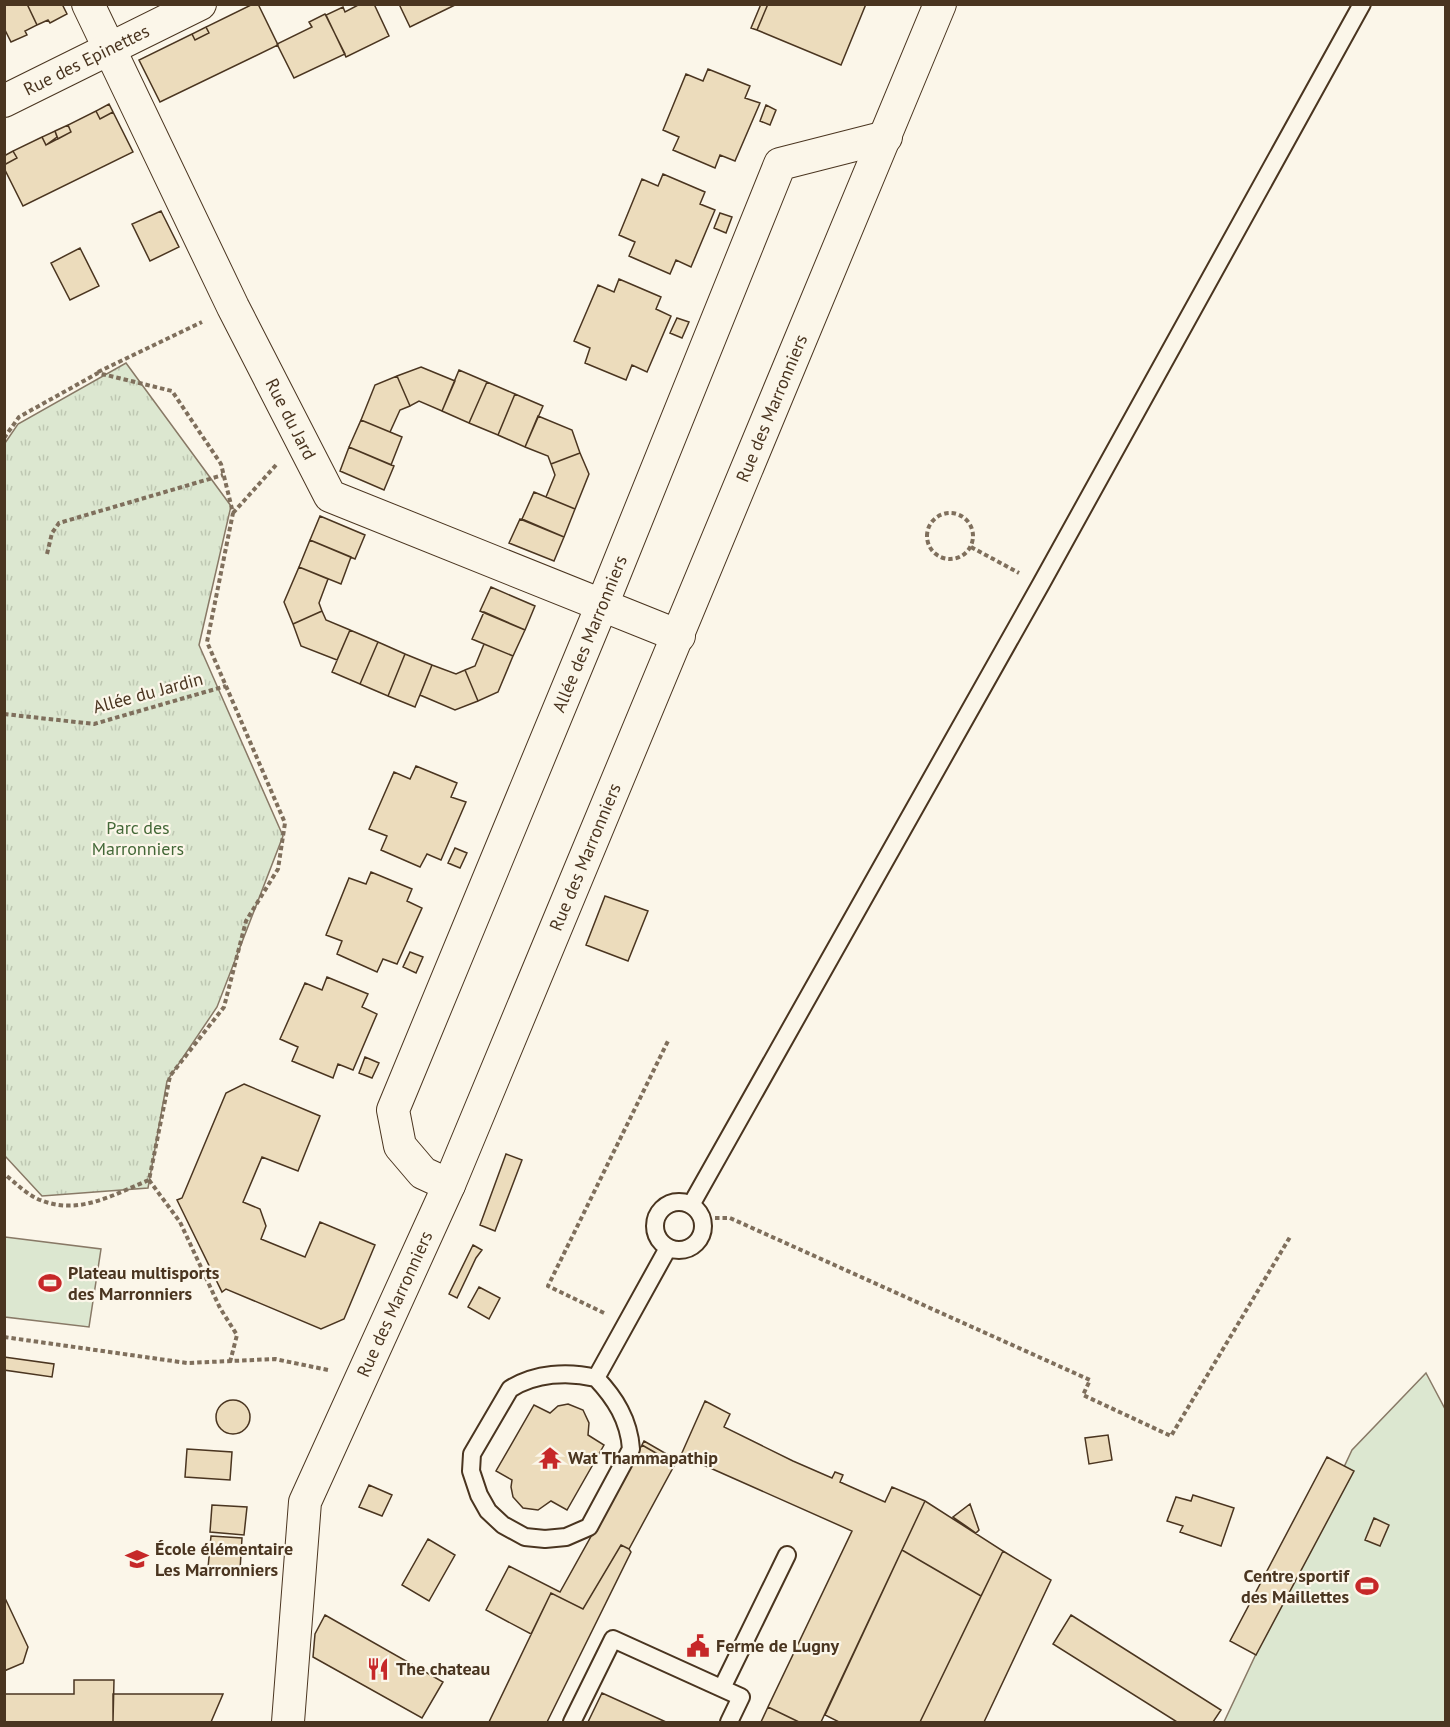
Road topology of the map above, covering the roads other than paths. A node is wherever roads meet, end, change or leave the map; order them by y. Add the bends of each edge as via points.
1 (87, 4) edge
2 (200, 4) edge
3 (940, 4) edge
4 (1362, 4) edge
5 (109, 49) junction
6 (4, 101) edge
7 (886, 137) junction
8 (602, 605) junction
9 (679, 636) junction
10 (449, 1185) junction
11 (697, 1211) junction
12 (668, 1248) junction
13 (596, 1378) junction
14 (787, 1555) dead end
15 (722, 1688) junction
16 (288, 1722) edge
17 (572, 1722) edge
18 (729, 1722) edge

1 - 5 street, Rue du Jard
2 - 5 street, Rue des Epinettes
3 - 7 street, Rue des Marronniers
4 - 11 lane
5 - 6 street, Rue des Epinettes
5 - 8 street, Rue du Jard via 232,307 330,496
7 - 8 street, Allée des Marronniers via 780,164
7 - 9 street, Rue des Marronniers
8 - 9 street, Rue du Jard
8 - 10 street, Allée des Marronniers via 393,1110 400,1146 423,1173
9 - 10 street, Rue des Marronniers
10 - 16 street, Rue des Marronniers via 305,1502
11 - 12 lane via 702,1234 693,1247
11 - 12 lane via 676,1202 662,1208 655,1230
12 - 13 lane
13 - 13 lane via 624,1417 631,1449 589,1527 566,1537 525,1537 503,1525 489,1511 471,1471 472,1454 510,1389 533,1378 558,1374
14 - 15 lane
15 - 17 lane via 613,1639
15 - 18 lane via 741,1697

